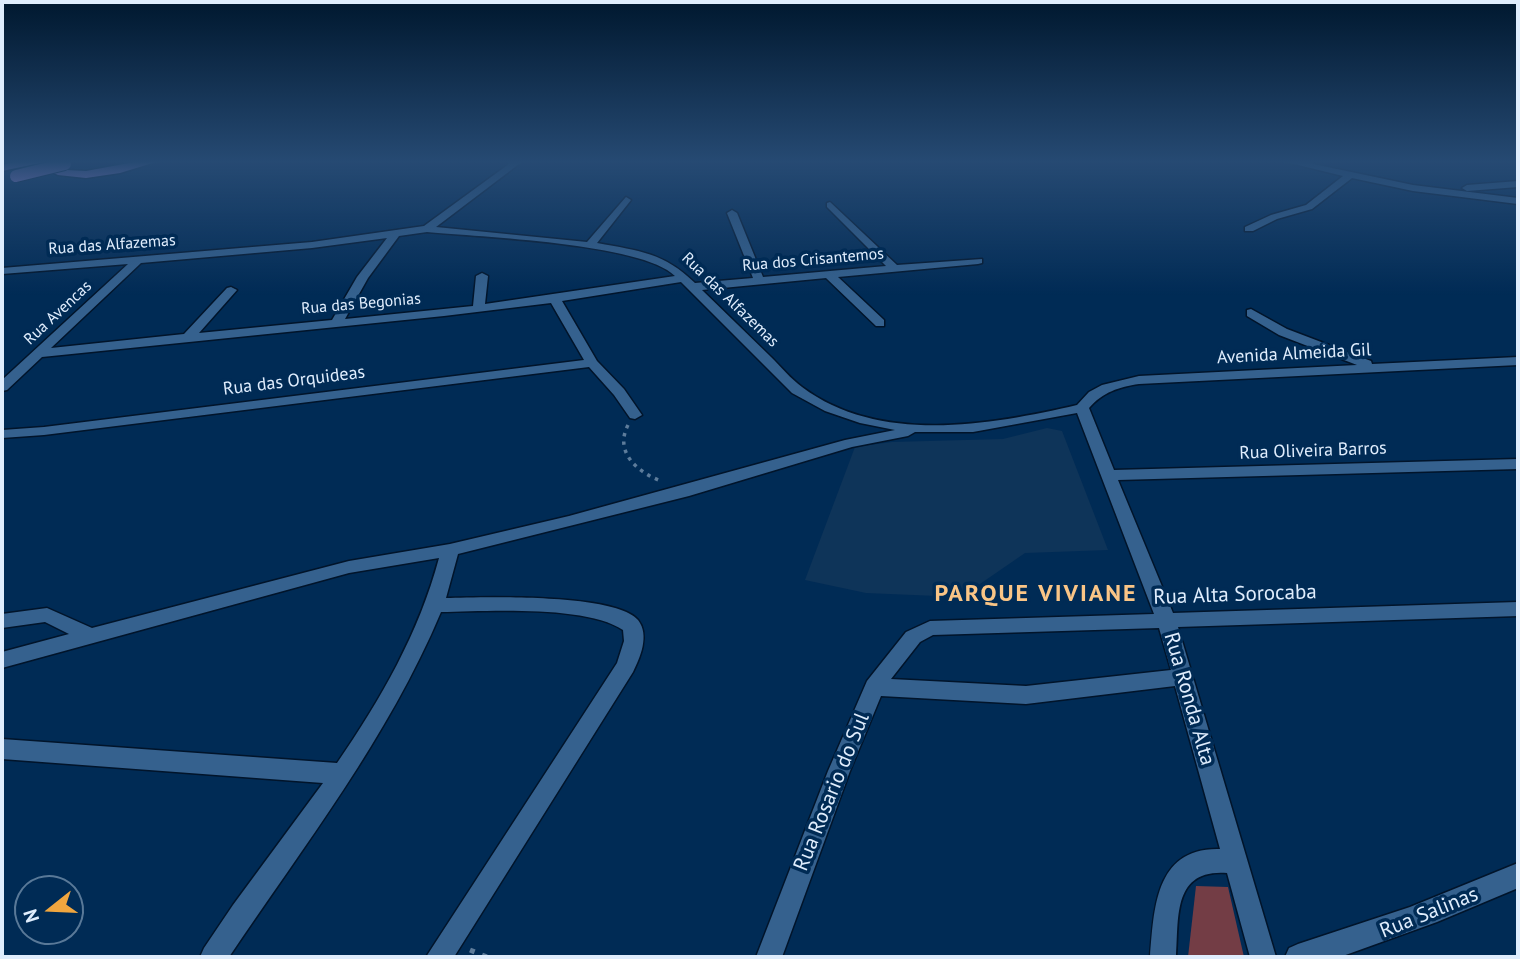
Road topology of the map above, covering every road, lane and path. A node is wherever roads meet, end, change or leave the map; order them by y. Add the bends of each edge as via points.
1 (458, 206) edge
2 (621, 206) edge
3 (831, 206) edge
4 (1311, 206) edge
5 (732, 213) dead end
6 (427, 229) junction
7 (1249, 229) dead end
8 (395, 234) junction
9 (590, 245) junction
10 (978, 261) dead end
11 (136, 262) junction
12 (894, 268) junction
13 (2, 271) edge
14 (829, 275) junction
15 (482, 276) dead end
16 (759, 280) junction
17 (690, 282) junction
18 (231, 290) dead end
19 (555, 300) junction
20 (479, 309) junction
21 (1251, 313) dead end
22 (337, 322) junction
23 (880, 323) dead end
24 (190, 335) junction
25 (39, 353) junction
26 (1518, 362) edge
27 (592, 363) junction
28 (1375, 367) junction
29 (2, 387) edge
30 (1082, 408) junction
31 (635, 415) joint
32 (921, 430) junction
33 (2, 434) edge
34 (1518, 464) edge
35 (1108, 475) junction
36 (683, 492) junction
37 (450, 550) junction
38 (434, 605) junction
39 (1518, 609) edge
40 (1166, 620) junction
41 (2, 621) edge
42 (90, 636) junction
43 (913, 637) joint
44 (2, 660) edge
45 (1182, 677) junction
46 (874, 687) junction
47 (2, 749) edge
48 (342, 774) junction
49 (1237, 862) junction
50 (1518, 875) edge
51 (214, 957) edge
52 (439, 957) edge
53 (769, 957) edge
54 (1163, 957) edge
55 (1263, 957) edge
56 (1298, 957) edge

1 - 6 street
2 - 9 street
3 - 12 street
4 - 7 street
5 - 16 street
6 - 8 street, Rua das Alfazemas
6 - 9 street, Rua das Alfazemas
8 - 11 street, Rua das Alfazemas
8 - 22 street
9 - 17 street, Rua das Alfazemas via 662,261
10 - 12 street, Rua dos Crisantemos
11 - 13 street, Rua das Alfazemas
11 - 25 street, Rua Avencas
12 - 14 street, Rua dos Crisantemos
14 - 16 street, Rua dos Crisantemos
14 - 23 street
15 - 20 street
16 - 17 street, Rua dos Crisantemos
17 - 19 street, Rua das Begonias
17 - 32 street, Rua das Alfazemas via 797,390 845,415
18 - 24 street
19 - 20 street, Rua das Begonias
19 - 27 street
20 - 22 street, Rua das Begonias
21 - 28 street via 1296,337
22 - 24 street, Rua das Begonias
24 - 25 street, Rua das Begonias
25 - 29 street, Rua Avencas
26 - 28 street, Avenida Almeida Gil
27 - 31 street
27 - 33 street, Rua das Orquideas
28 - 30 street, Avenida Almeida Gil via 1139,380 1101,389
30 - 32 street, Rua das Alfazemas via 989,428
30 - 35 street, Rua Ronda Alta
31 - 36 path via 623,431 633,466
32 - 36 street via 850,443
34 - 35 street, Rua Oliveira Barros
35 - 40 street, Rua Ronda Alta
36 - 37 street
37 - 38 street
37 - 42 street via 349,567
38 - 48 street via 380,714
38 - 52 street via 536,605 603,614 630,623 634,633 626,666
39 - 40 street, Rua Alta Sorocaba
40 - 43 street, Rua Alta Sorocaba via 930,628
40 - 45 street, Rua Ronda Alta
41 - 42 street via 47,615
42 - 44 street
43 - 46 street, Rua Rosario do Sul
45 - 46 street via 1026,695
45 - 49 street, Rua Ronda Alta
46 - 53 street, Rua Rosario do Sul
47 - 48 street
48 - 51 street
49 - 54 street via 1205,861 1189,867 1178,879 1168,898
49 - 55 street, Rua Ronda Alta
50 - 56 street, Rua Salinas via 1404,923

